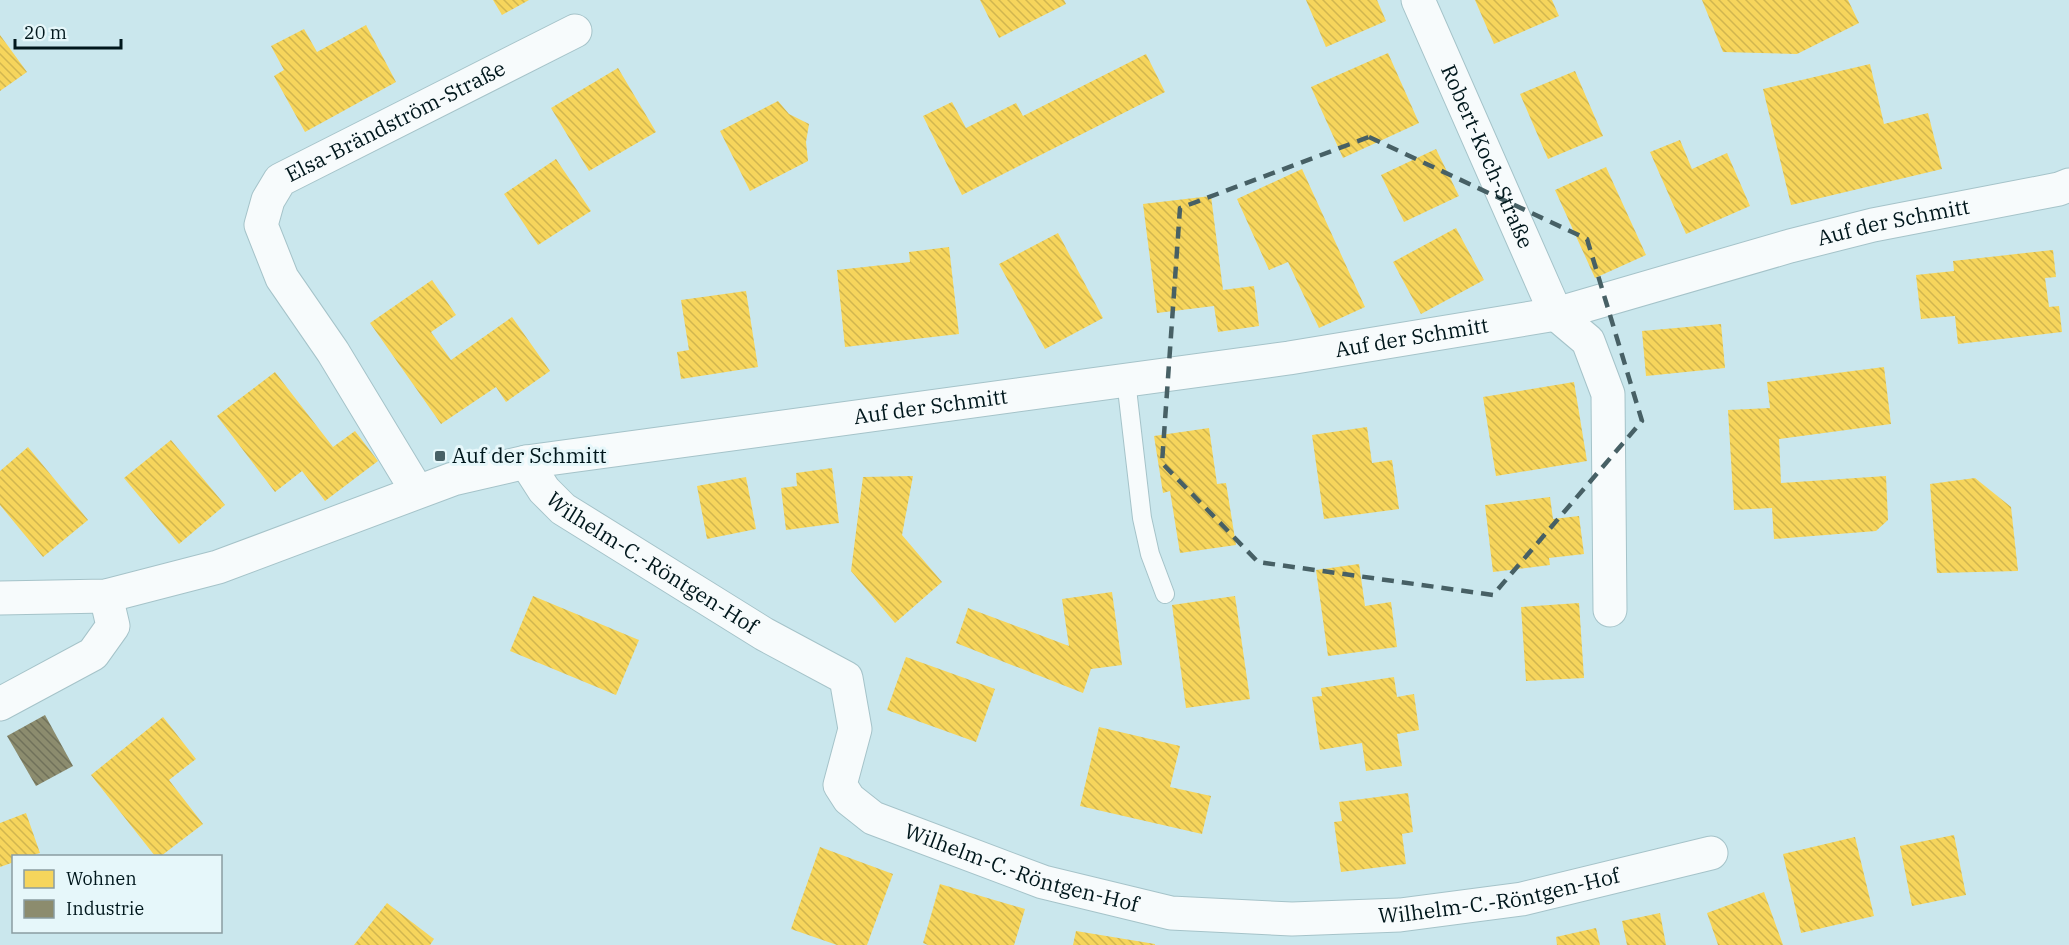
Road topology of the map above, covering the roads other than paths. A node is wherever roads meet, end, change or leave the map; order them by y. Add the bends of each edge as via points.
1 (1418, 0) edge
2 (575, 31) dead end
3 (2064, 187) edge
4 (1556, 314) junction
5 (1126, 380) junction
6 (526, 462) junction
7 (417, 491) junction
8 (1165, 594) dead end
9 (106, 596) junction
10 (0, 598) edge
11 (1610, 610) dead end
12 (0, 704) edge
13 (1711, 853) dead end

1 - 4 street, Robert-Koch-Straße
2 - 7 street, Elsa-Brändström-Straße via 280,180 267,200 261,225 282,278 333,352
3 - 4 street, Auf der Schmitt via 1862,228
4 - 5 street, Auf der Schmitt
4 - 11 street via 1588,341 1608,394
5 - 6 street, Auf der Schmitt
5 - 8 lane via 1142,518
6 - 7 street, Auf der Schmitt
6 - 13 street, Wilhelm-C.-Röntgen-Hof via 544,490 563,509 764,634 846,678 855,729 840,785 849,799 873,818 1043,882 1171,913 1292,919 1400,915 1522,899
7 - 9 street, Auf der Schmitt via 218,567
9 - 10 street, Auf der Schmitt
9 - 12 street via 113,626 93,654

